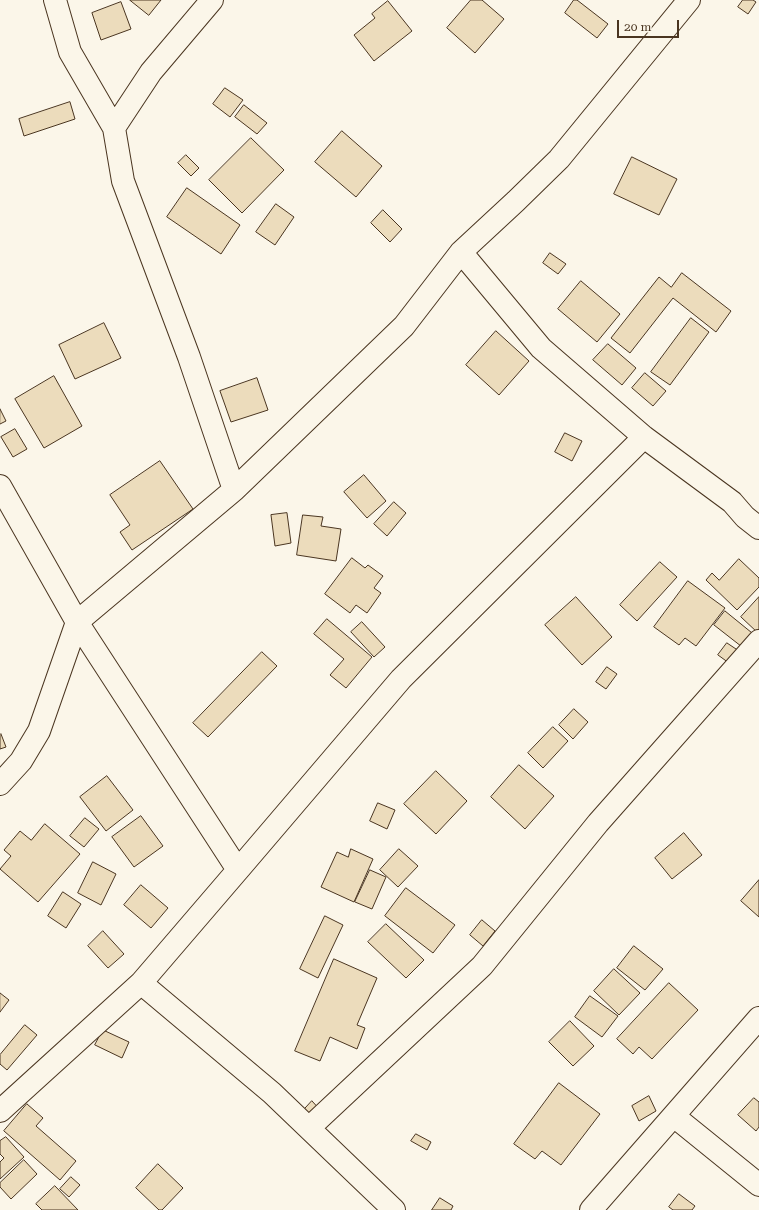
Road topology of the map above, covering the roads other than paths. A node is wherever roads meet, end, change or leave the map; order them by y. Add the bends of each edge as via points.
1 (55, 0) edge
2 (212, 0) edge
3 (689, 0) edge
4 (114, 128) junction
5 (461, 252) junction
6 (644, 437) junction
7 (0, 486) edge
8 (234, 490) junction
9 (759, 528) edge
10 (77, 622) junction
11 (759, 641) edge
12 (0, 784) edge
13 (238, 870) junction
14 (141, 983) junction
15 (759, 1018) edge
16 (0, 1111) edge
17 (675, 1116) junction
18 (309, 1128) junction
19 (759, 1185) edge
20 (394, 1210) edge
21 (591, 1210) edge

1 - 4 street via 70,52
2 - 4 street via 151,72
3 - 5 street via 559,159
4 - 8 street via 123,181
5 - 6 street via 541,348
5 - 8 street via 404,326
6 - 9 street via 732,502
6 - 13 street via 401,679
7 - 10 street
8 - 10 street
10 - 12 street via 39,731 21,761
10 - 13 street
11 - 18 street via 598,823 482,966
13 - 14 street
14 - 16 street
14 - 18 street via 272,1093
15 - 17 street
17 - 19 street
17 - 21 street
18 - 20 street

